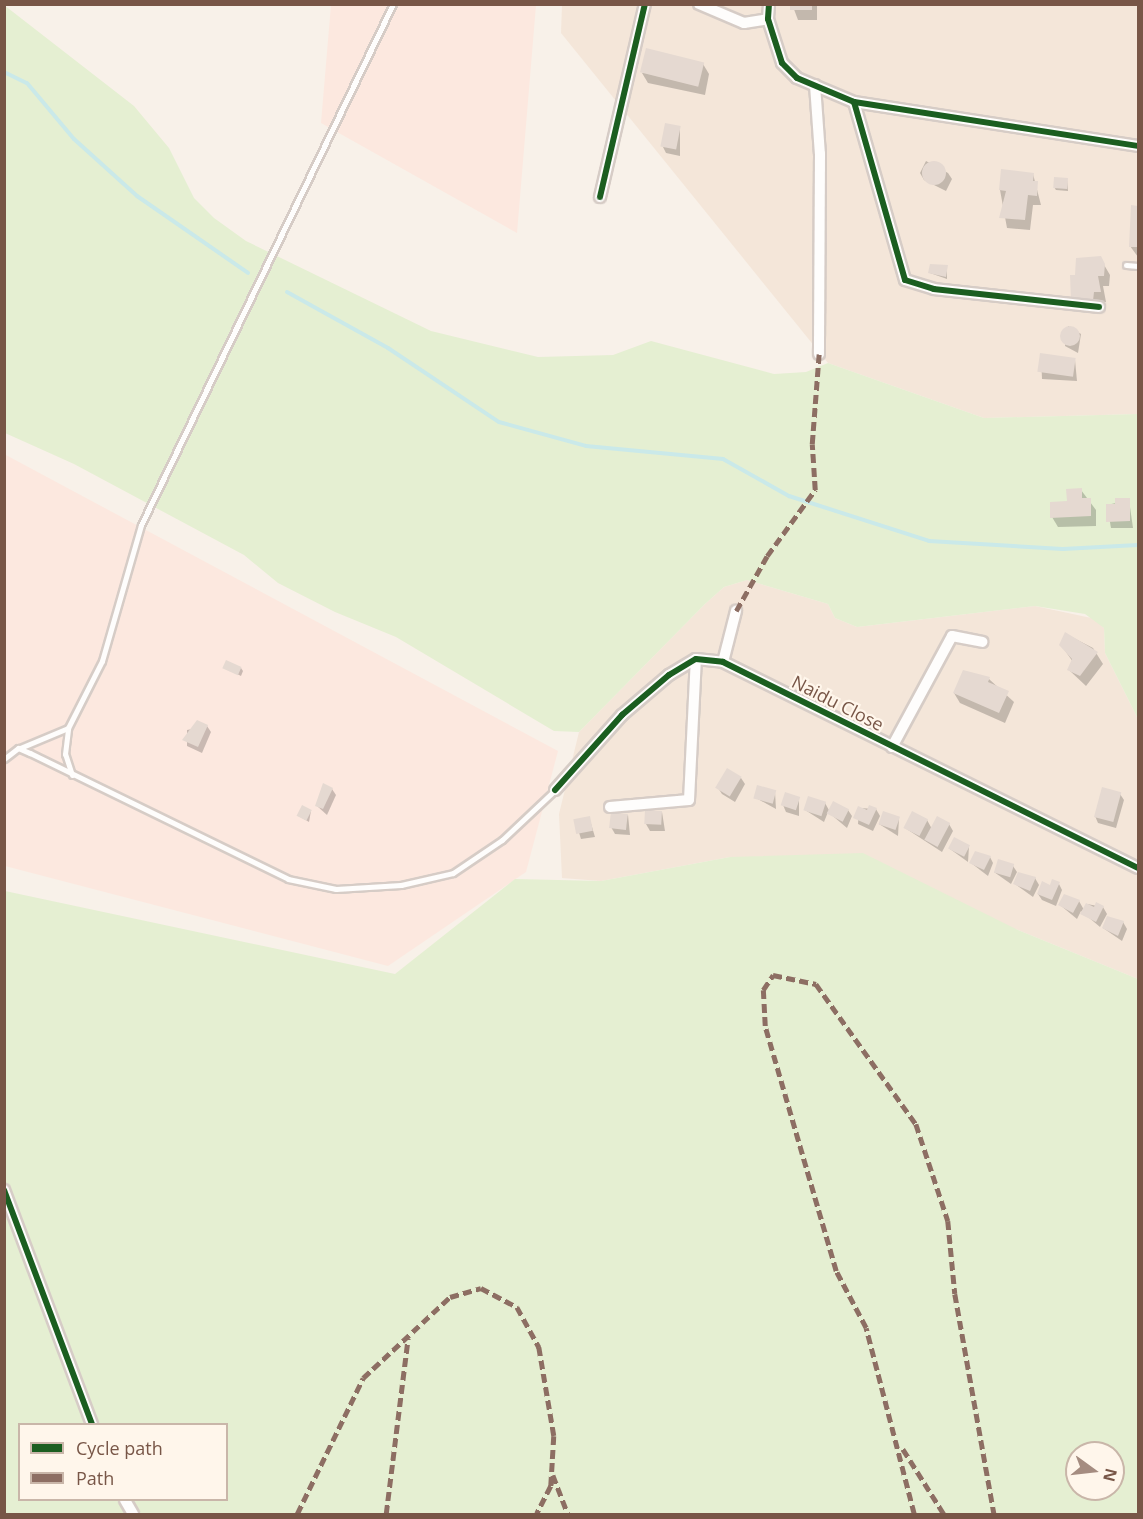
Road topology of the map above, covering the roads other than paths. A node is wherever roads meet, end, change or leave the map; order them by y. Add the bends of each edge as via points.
1 (393, 4) edge
2 (645, 4) edge
3 (699, 4) edge
4 (769, 4) edge
5 (768, 19) junction
6 (814, 85) junction
7 (854, 102) junction
8 (1138, 146) edge
9 (600, 197) dead end
10 (1126, 265) dead end
11 (1138, 266) edge
12 (1099, 308) dead end
13 (819, 354) dead end
14 (736, 611) dead end
15 (982, 642) dead end
16 (696, 659) junction
17 (723, 662) junction
18 (68, 728) junction
19 (892, 747) junction
20 (18, 748) junction
21 (4, 759) edge
22 (72, 775) junction
23 (555, 790) joint
24 (610, 807) dead end
25 (1138, 868) edge
26 (4, 1190) edge
27 (91, 1423) edge
28 (126, 1501) edge
29 (133, 1515) edge

1 - 18 lane via 141,525 102,661
2 - 9 street
3 - 5 street via 744,23
4 - 5 street
5 - 6 street via 782,63
6 - 7 street
6 - 13 street via 820,154
7 - 8 street
7 - 12 street via 905,280 934,289
10 - 11 lane
14 - 17 street
15 - 19 street via 952,636
16 - 17 street, Naidu Close
16 - 23 street via 642,696
16 - 24 street via 689,800
17 - 19 street, Naidu Close
18 - 20 lane
18 - 22 lane via 65,754
19 - 25 street, Naidu Close
20 - 21 lane
20 - 22 lane
22 - 23 lane via 288,879 336,889 401,885 453,873 502,840
26 - 27 street
28 - 29 street

